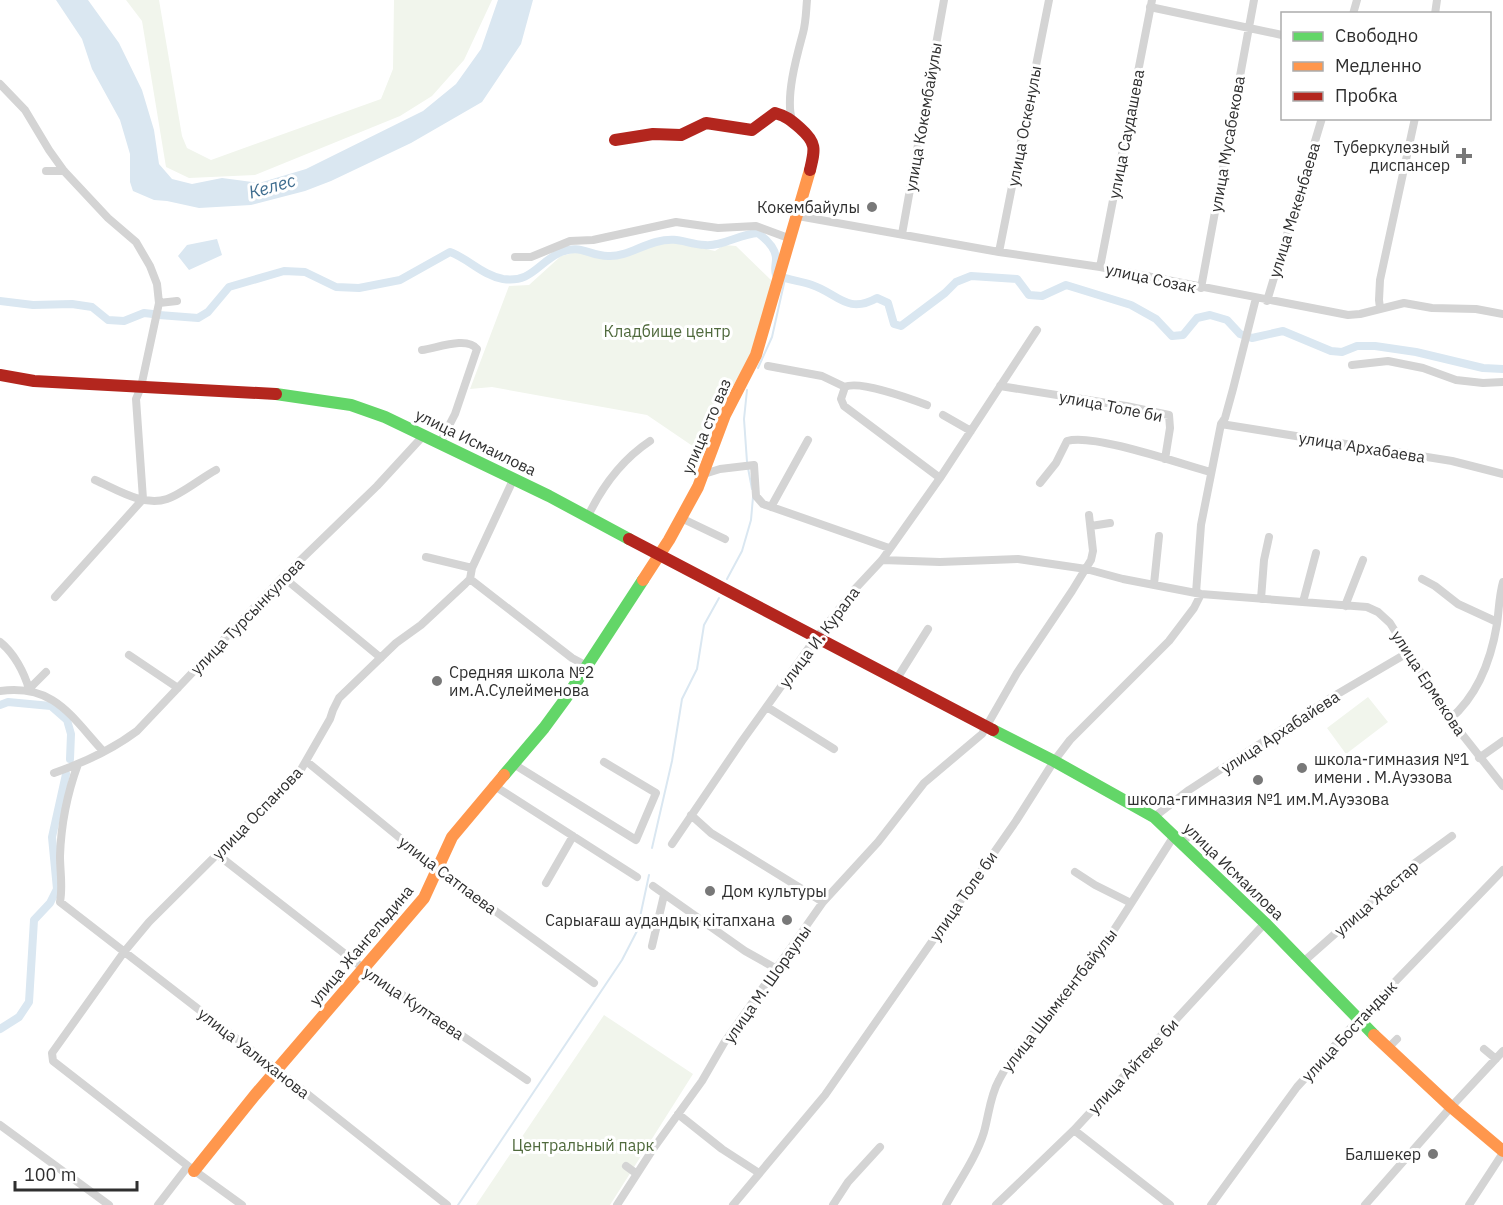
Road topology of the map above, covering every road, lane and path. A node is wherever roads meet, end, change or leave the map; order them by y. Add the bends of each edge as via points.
1 (807, 0) edge
2 (944, 0) edge
3 (1049, 0) edge
4 (1254, 0) edge
5 (1151, 4) edge
6 (1248, 28) junction
7 (1281, 36) edge
8 (0, 84) edge
9 (792, 120) junction
10 (1321, 120) edge
11 (1415, 120) edge
12 (615, 140) dead end
13 (45, 171) dead end
14 (64, 171) junction
15 (798, 216) junction
16 (902, 234) junction
17 (791, 238) junction
18 (999, 252) junction
19 (515, 257) dead end
20 (1100, 267) junction
21 (1201, 288) junction
22 (1256, 298) junction
23 (177, 301) dead end
24 (1267, 301) junction
25 (159, 303) junction
26 (1380, 308) junction
27 (1503, 314) edge
28 (1037, 330) dead end
29 (423, 350) dead end
30 (1352, 364) dead end
31 (768, 366) dead end
32 (0, 375) edge
33 (1503, 382) edge
34 (1000, 386) junction
35 (141, 387) junction
36 (845, 387) junction
37 (927, 405) dead end
38 (943, 415) dead end
39 (1221, 424) junction
40 (971, 431) junction
41 (424, 435) junction
42 (808, 440) dead end
43 (651, 441) dead end
44 (440, 443) junction
45 (1165, 459) junction
46 (1056, 463) junction
47 (216, 470) dead end
48 (1061, 472) dead end
49 (1210, 472) junction
50 (704, 474) junction
51 (1503, 474) edge
52 (514, 478) junction
53 (940, 478) junction
54 (95, 480) dead end
55 (1040, 483) dead end
56 (143, 499) junction
57 (771, 507) junction
58 (1089, 515) dead end
59 (588, 516) junction
60 (681, 518) junction
61 (1110, 523) dead end
62 (1091, 526) junction
63 (1159, 536) dead end
64 (1269, 537) dead end
65 (725, 539) dead end
66 (889, 548) junction
67 (1317, 553) dead end
68 (659, 554) junction
69 (426, 557) dead end
70 (882, 560) junction
71 (1363, 560) dead end
72 (472, 568) junction
73 (1086, 569) junction
74 (284, 577) junction
75 (470, 579) junction
76 (1422, 579) dead end
77 (1503, 582) edge
78 (1154, 584) junction
79 (1198, 594) junction
80 (55, 597) dead end
81 (1261, 599) junction
82 (1303, 602) junction
83 (1345, 606) junction
84 (1497, 622) junction
85 (928, 629) dead end
86 (817, 638) junction
87 (0, 642) edge
88 (1409, 652) junction
89 (129, 655) dead end
90 (381, 658) junction
91 (587, 666) junction
92 (1379, 671) junction
93 (46, 672) dead end
94 (896, 680) junction
95 (1366, 685) dead end
96 (178, 688) junction
97 (29, 689) junction
98 (0, 690) edge
99 (767, 707) junction
100 (1450, 719) junction
101 (986, 727) junction
102 (1503, 741) edge
103 (834, 748) dead end
104 (103, 751) junction
105 (1479, 758) junction
106 (306, 761) junction
107 (1054, 761) junction
108 (603, 762) dead end
109 (512, 763) junction
110 (78, 764) junction
111 (54, 773) dead end
112 (493, 785) junction
113 (1503, 786) edge
114 (692, 815) junction
115 (1154, 817) junction
116 (1195, 833) dead end
117 (573, 836) junction
118 (1452, 836) dead end
119 (1177, 839) junction
120 (672, 844) dead end
121 (218, 855) junction
122 (439, 870) junction
123 (1503, 870) edge
124 (1074, 872) dead end
125 (636, 877) dead end
126 (546, 883) dead end
127 (653, 886) dead end
128 (664, 895) junction
129 (823, 902) junction
130 (1131, 903) junction
131 (1266, 923) junction
132 (652, 946) dead end
133 (124, 952) junction
134 (1302, 963) junction
135 (363, 968) junction
136 (777, 969) junction
137 (594, 983) dead end
138 (1358, 1020) junction
139 (1397, 1039) dead end
140 (1388, 1048) junction
141 (1484, 1049) dead end
142 (1503, 1051) edge
143 (1496, 1059) junction
144 (277, 1070) junction
145 (527, 1080) dead end
146 (1450, 1107) junction
147 (678, 1114) junction
148 (0, 1125) edge
149 (1074, 1130) junction
150 (880, 1146) dead end
151 (1503, 1152) edge
152 (626, 1166) dead end
153 (191, 1168) junction
154 (759, 1173) junction
155 (637, 1174) junction
156 (109, 1205) edge
157 (158, 1205) edge
158 (242, 1205) edge
159 (447, 1205) edge
160 (617, 1205) edge
161 (733, 1205) edge
162 (833, 1205) edge
163 (946, 1205) edge
164 (996, 1205) edge
165 (1170, 1205) edge
166 (1210, 1205) edge
167 (1365, 1205) edge
168 (1469, 1205) edge

1 - 9 street via 795,61
2 - 16 street, улица Кокембайулы
3 - 18 street, улица Оскенулы
4 - 6 street, улица Мусабекова
5 - 6 street
5 - 20 street, улица Саудашева
6 - 7 street
6 - 21 street, улица Мусабекова
8 - 14 street via 25,110
9 - 12 main road via 775,113 752,130 706,123 681,135 653,134
9 - 15 main road, улица сто ваз via 811,138 814,153
10 - 24 street, улица Мекенбаева
11 - 26 street via 1380,280
13 - 14 street
14 - 25 street via 141,249 157,284
15 - 16 street, улица Созак
15 - 17 main road, улица сто ваз
16 - 18 street, улица Созак
17 - 19 street via 756,226 718,228 676,222 593,240 570,241 531,257
17 - 50 main road, улица сто ваз via 760,346 725,415
18 - 20 street, улица Созак
20 - 21 street, улица Созак
21 - 22 street, улица Созак
22 - 24 street, улица Созак
22 - 39 street, улица Толе би
23 - 25 street
24 - 26 street, улица Созак via 1348,315
25 - 35 street
26 - 27 street, улица Созак via 1404,303
28 - 34 street, улица И. Курала
29 - 44 street via 462,342 477,349 468,388
30 - 33 street via 1388,361 1456,380
31 - 36 street via 822,376
32 - 35 main road, улица Исмаилова via 33,381
34 - 40 street, улица И. Курала
34 - 45 street, улица Толе би via 1169,416
35 - 41 main road, улица Исмаилова via 291,389 351,405
35 - 56 street via 136,399
36 - 37 street via 854,384
36 - 53 street via 841,399 844,406
38 - 40 street
39 - 49 street, улица Толе би
39 - 51 street, улица Архабаева via 1452,461
40 - 53 street, улица И. Курала
41 - 44 main road, улица Исмаилова
41 - 74 street, улица Турсынкулова
42 - 57 street
43 - 59 street via 624,463 602,490
44 - 52 main road, улица Исмаилова
45 - 46 street via 1103,442 1072,439 1067,441
45 - 49 street
46 - 48 street
46 - 55 street
47 - 56 street via 168,499
49 - 79 street, улица Толе би via 1201,525
50 - 57 street via 754,465 756,496
50 - 60 main road, улица сто ваз
52 - 59 main road, улица Исмаилова
52 - 72 street
53 - 66 street, улица И. Курала
54 - 56 street
56 - 80 street
57 - 66 street
58 - 62 street
59 - 68 main road, улица Исмаилова
60 - 65 street
60 - 68 main road, улица сто ваз
61 - 62 street
62 - 73 street via 1092,557
63 - 78 street
64 - 81 street
66 - 70 street, улица И. Курала
67 - 82 street
68 - 86 main road, улица Исмаилова
68 - 91 main road, улица Жангельдина
69 - 72 street
70 - 73 street, улица Ермекова via 1018,559
70 - 86 street, улица И. Курала
71 - 83 street
72 - 75 street
73 - 78 street, улица Ермекова
73 - 101 street
74 - 90 street
74 - 96 street, улица Турсынкулова
75 - 90 street, улица Оспанова
75 - 91 street
76 - 84 street
77 - 84 street
78 - 79 street, улица Ермекова
79 - 81 street, улица Ермекова
79 - 107 street, улица Толе би via 1194,608 1169,641
81 - 82 street, улица Ермекова
82 - 83 street, улица Ермекова
83 - 88 street, улица Ермекова via 1378,612
84 - 100 street via 1492,649 1476,688 1464,707
85 - 94 street
86 - 94 main road, улица Исмаилова
86 - 99 street, улица И. Курала
87 - 97 street via 25,675
88 - 92 street, улица Архабайева
88 - 100 street, улица Ермекова
89 - 96 street
90 - 106 street, улица Оспанова via 339,698
91 - 109 main road, улица Жангельдина via 544,728
92 - 95 street
92 - 115 street, улица Архабайева via 1329,699
93 - 97 street
94 - 101 main road, улица Исмаилова
96 - 104 street, улица Турсынкулова via 137,731
97 - 98 street
97 - 104 street via 64,707
99 - 103 street
99 - 114 street, улица И. Курала
100 - 105 street, улица Ермекова
101 - 107 main road, улица Исмаилова
101 - 129 street, улица М. Шораулы via 918,790 878,842
102 - 105 street
104 - 110 street, улица Турсынкулова
105 - 113 street, улица Ермекова
106 - 121 street, улица Оспанова via 287,787
106 - 122 street, улица Сатпаева
107 - 115 main road, улица Исмаилова
107 - 154 street, улица Толе би via 825,1095
108 - 109 street via 656,793 636,840
109 - 112 main road, улица Жангельдина
110 - 111 street, улица Турсынкулова
110 - 133 street, улица Уалиханова via 66,807 60,902
112 - 117 street
112 - 122 main road, улица Жангельдина via 452,837
114 - 120 street, улица И. Курала
114 - 129 street via 711,833
115 - 119 main road, улица Исмаилова
116 - 119 street
117 - 125 street
117 - 126 street
118 - 134 street, улица Жастар via 1415,863
119 - 130 street, улица Шымкентбайулы
119 - 131 main road, улица Исмаилова
121 - 133 street, улица Оспанова
121 - 135 street, улица Култаева
122 - 135 main road, улица Жангельдина via 424,898
122 - 137 street, улица Сатпаева
123 - 138 street, улица Бостандык
124 - 130 street
127 - 128 street
128 - 132 street
128 - 136 street
129 - 136 street, улица М. Шораулы
130 - 163 street, улица Шымкентбайулы via 1074,987 999,1079 977,1149
131 - 134 main road, улица Исмаилова
131 - 149 street, улица Айтеке би
133 - 144 street, улица Уалиханова
133 - 153 street, улица Оспанова via 51,1056
134 - 138 main road, улица Исмаилова
135 - 144 main road, улица Жангельдина
135 - 145 street, улица Култаева
136 - 147 street, улица М. Шораулы
138 - 140 main road, улица Исмаилова
138 - 166 street, улица Бостандык via 1297,1086
139 - 140 street
140 - 146 main road, улица Исмаилова
141 - 143 street
142 - 143 street
143 - 146 street
144 - 153 main road, улица Жангельдина
144 - 159 street, улица Уалиханова
146 - 151 main road, улица Исмаилова
146 - 167 street
147 - 154 street
147 - 155 street, улица М. Шораулы
148 - 156 street
149 - 164 street, улица Айтеке би
149 - 165 street
150 - 162 street
151 - 168 street
152 - 155 street
153 - 157 street, улица Жангельдина
153 - 158 street
154 - 161 street, улица Толе би
155 - 160 street, улица М. Шораулы

